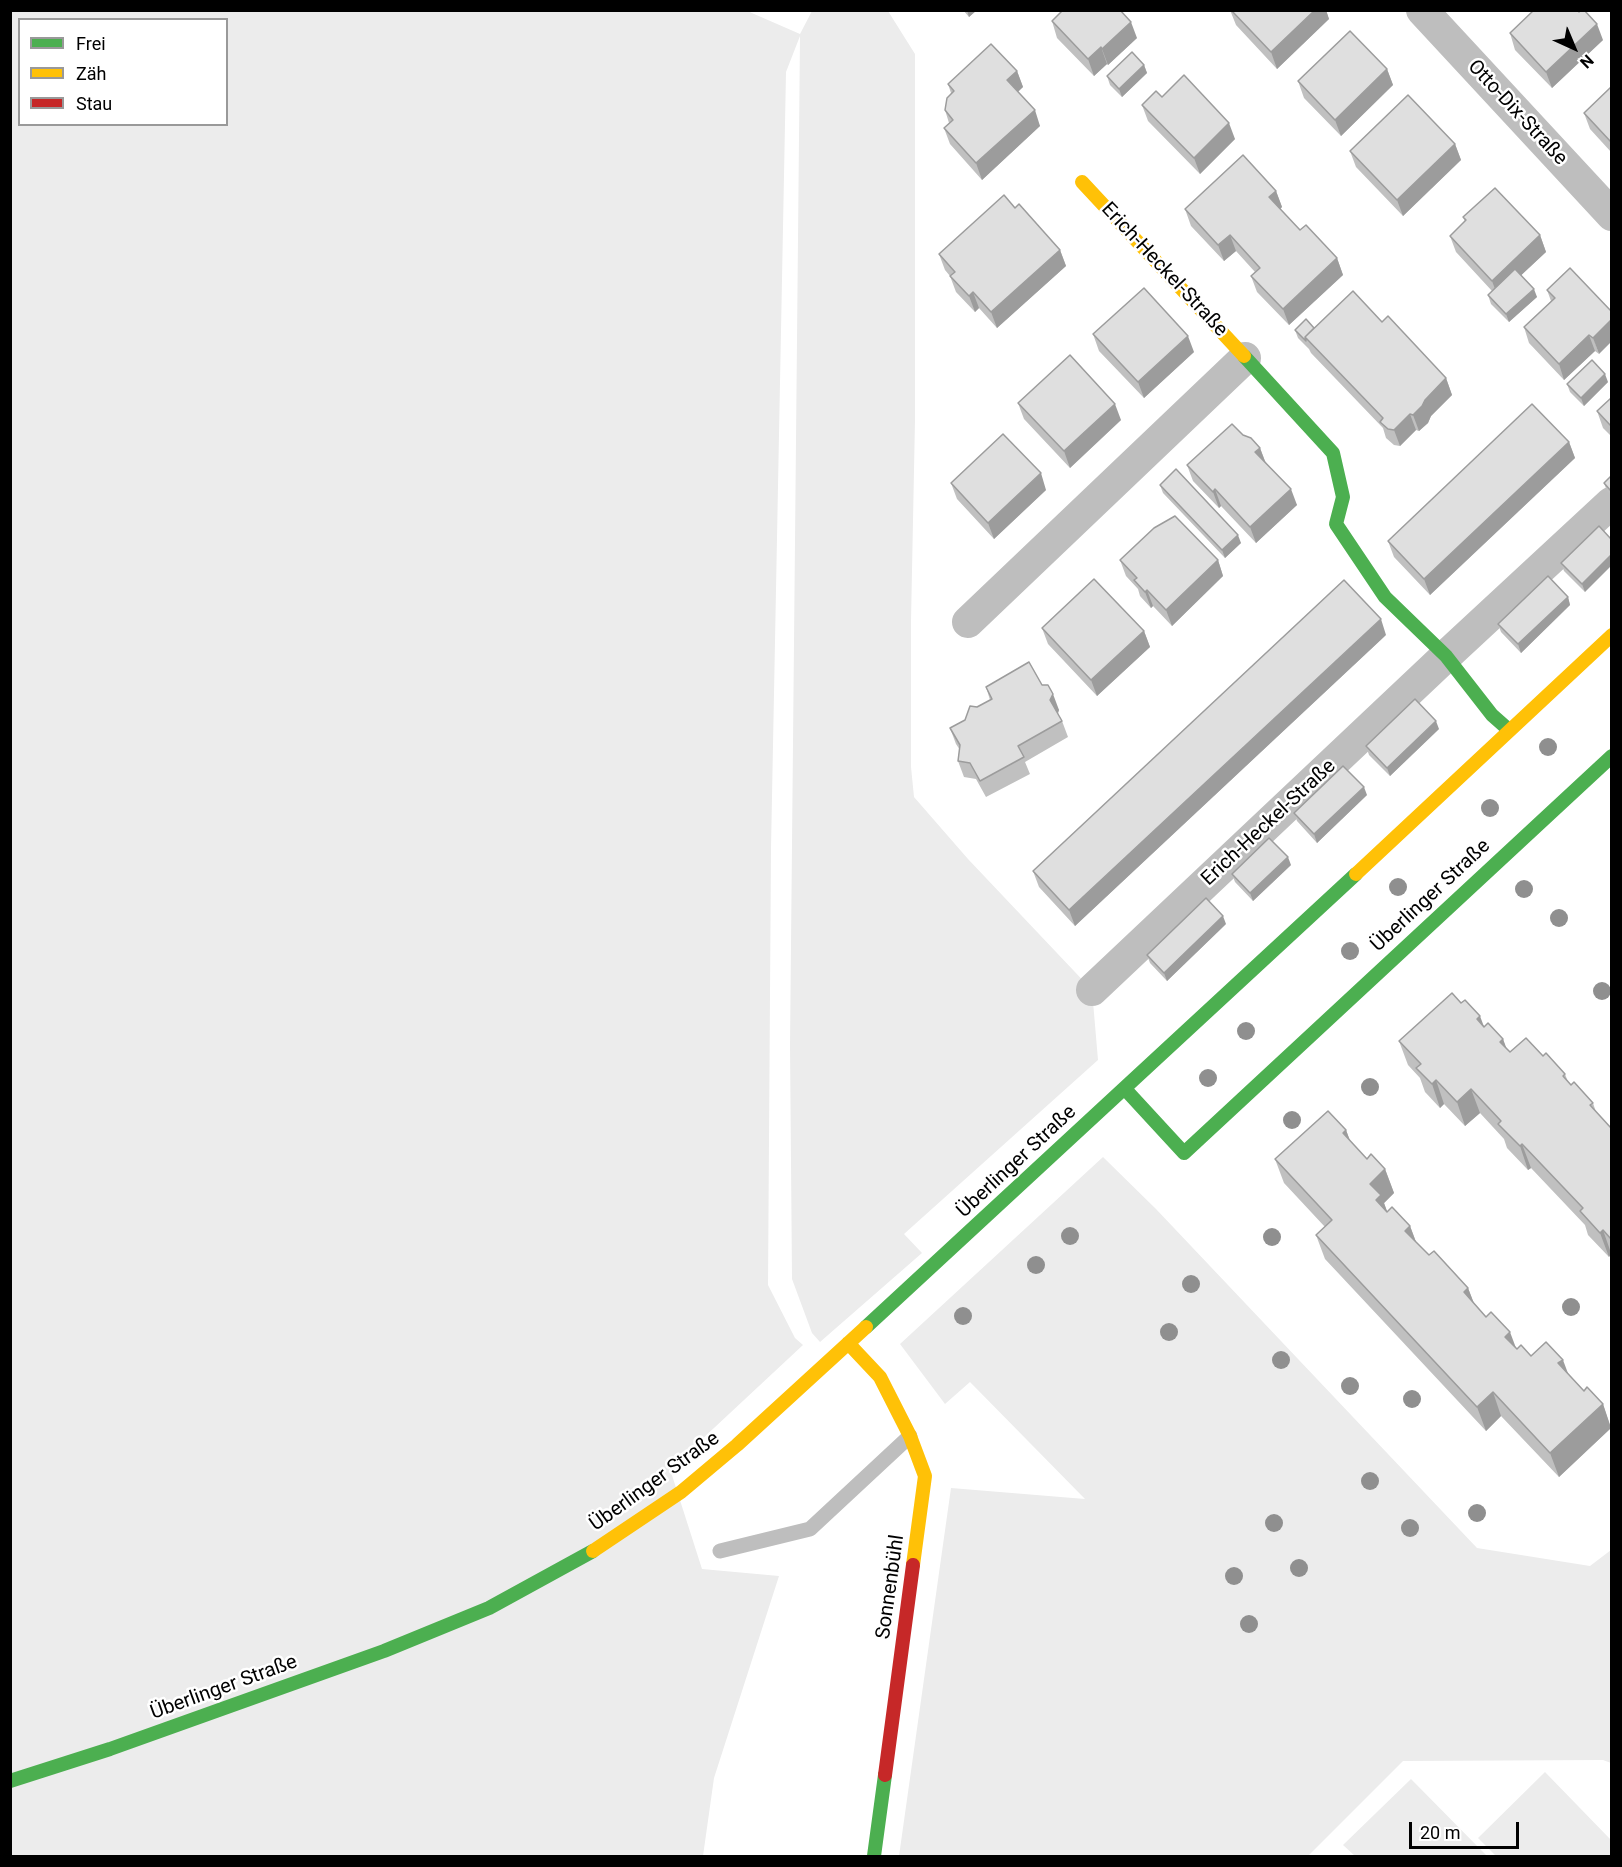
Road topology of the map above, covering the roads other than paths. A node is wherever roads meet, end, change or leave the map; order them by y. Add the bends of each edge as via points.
1 (1422, 10) edge
2 (1082, 182) dead end
3 (1611, 215) edge
4 (1245, 358) junction
5 (1611, 503) edge
6 (968, 622) dead end
7 (1611, 635) edge
8 (1446, 656) junction
9 (1509, 730) junction
10 (1611, 756) edge
11 (1092, 990) dead end
12 (1125, 1089) junction
13 (848, 1343) junction
14 (910, 1436) junction
15 (720, 1551) dead end
16 (10, 1781) edge
17 (874, 1857) edge

1 - 3 street, Otto-Dix-Straße
2 - 4 street, Erich-Heckel-Straße
4 - 6 street
4 - 8 street, Erich-Heckel-Straße via 1333,453 1343,497 1336,524 1385,597
5 - 8 street, Erich-Heckel-Straße
7 - 9 street, Überlinger Straße
8 - 9 street, Erich-Heckel-Straße via 1492,715
8 - 11 street, Erich-Heckel-Straße
9 - 12 street, Überlinger Straße
10 - 12 street, Überlinger Straße via 1184,1153
12 - 13 street, Überlinger Straße
13 - 14 street, Sonnenbühl via 880,1377
13 - 16 street, Überlinger Straße via 681,1492 583,1557 489,1608 394,1647
14 - 15 lane via 810,1529
14 - 17 street, Sonnenbühl via 926,1476

